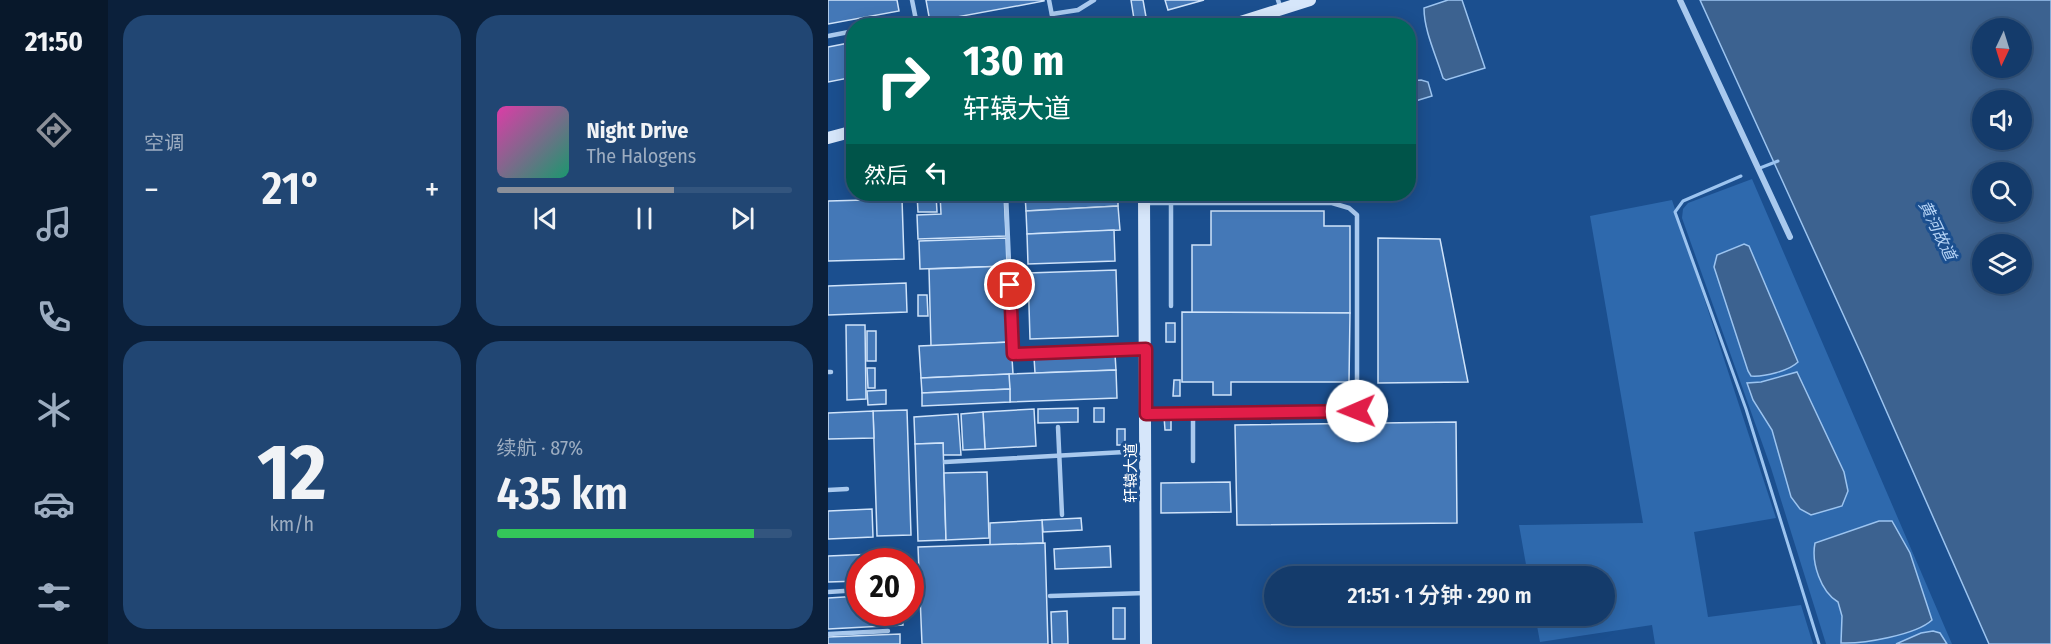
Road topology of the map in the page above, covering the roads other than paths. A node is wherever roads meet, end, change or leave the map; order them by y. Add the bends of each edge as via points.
1 (912, 0) edge
2 (1049, 0) edge
3 (1094, 0) edge
4 (1310, 0) edge
5 (1680, 0) edge
6 (1279, 4) edge
7 (1052, 14) junction
8 (915, 18) edge
9 (1052, 18) edge
10 (1247, 18) edge
11 (846, 33) edge
12 (828, 36) edge
13 (846, 133) edge
14 (828, 138) edge
15 (1006, 201) edge
16 (1144, 201) edge
17 (1160, 201) edge
18 (1171, 203) junction
19 (1790, 237) dead end
20 (1171, 306) dead end
21 (1146, 349) junction
22 (1193, 413) junction
23 (1146, 414) junction
24 (1058, 427) dead end
25 (1146, 450) junction
26 (1059, 455) junction
27 (1193, 461) dead end
28 (945, 462) dead end
29 (847, 489) dead end
30 (828, 490) edge
31 (1062, 515) dead end
32 (846, 591) edge
33 (828, 592) edge
34 (1146, 593) junction
35 (1050, 596) dead end
36 (888, 632) dead end
37 (828, 634) edge
38 (1146, 644) edge

1 - 8 lane
2 - 7 lane
3 - 7 lane via 1078,10
4 - 6 street
5 - 19 street
6 - 10 street
7 - 9 lane
11 - 12 lane
13 - 14 street
15 - 21 lane via 1013,354
16 - 21 street, 轩辕大道
17 - 18 lane
18 - 20 lane
18 - 22 lane via 1332,204 1349,208 1357,215 1357,411
21 - 23 street, 轩辕大道
22 - 23 lane
22 - 27 lane
23 - 25 street, 轩辕大道
24 - 26 lane
25 - 26 lane
25 - 34 street, 轩辕大道
26 - 28 lane
26 - 31 lane
29 - 30 lane
32 - 33 lane
34 - 35 lane
34 - 38 street, 轩辕大道
36 - 37 lane

